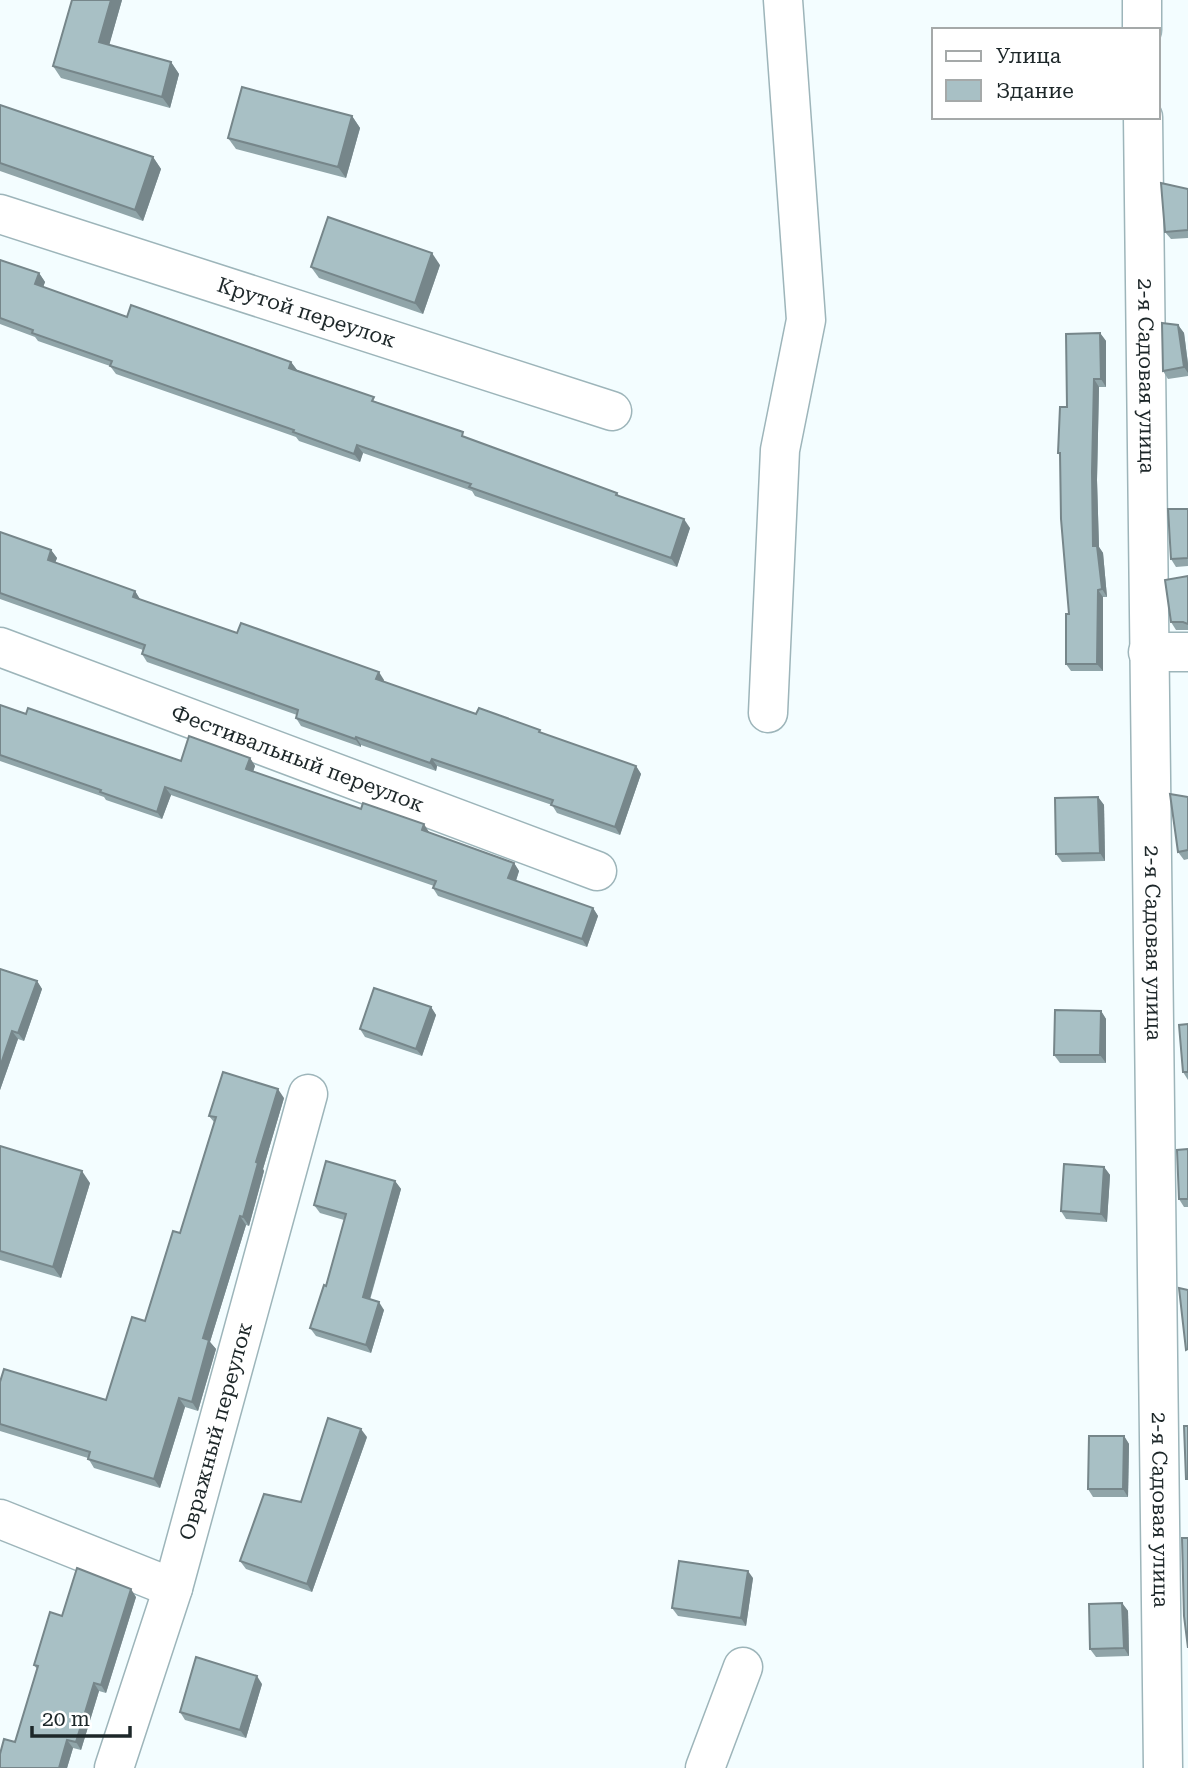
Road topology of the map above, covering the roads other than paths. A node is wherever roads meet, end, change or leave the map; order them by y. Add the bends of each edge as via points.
1 (783, 0) edge
2 (1142, 0) edge
3 (1142, 28) edge
4 (1143, 119) edge
5 (0, 214) edge
6 (612, 411) dead end
7 (0, 647) edge
8 (1148, 652) junction
9 (1188, 652) edge
10 (768, 713) dead end
11 (597, 871) dead end
12 (308, 1094) dead end
13 (0, 1519) edge
14 (173, 1588) junction
15 (743, 1667) dead end
16 (114, 1768) edge
17 (705, 1768) edge
18 (1163, 1768) edge

1 - 10 street via 806,320 780,450
2 - 3 street
4 - 8 street, 2-я Садовая улица
5 - 6 street, Крутой переулок
7 - 11 street, Фестивальный переулок
8 - 9 street
8 - 18 street, 2-я Садовая улица
12 - 14 street, Овражный переулок
13 - 14 street
14 - 16 street, Овражный переулок
15 - 17 street

